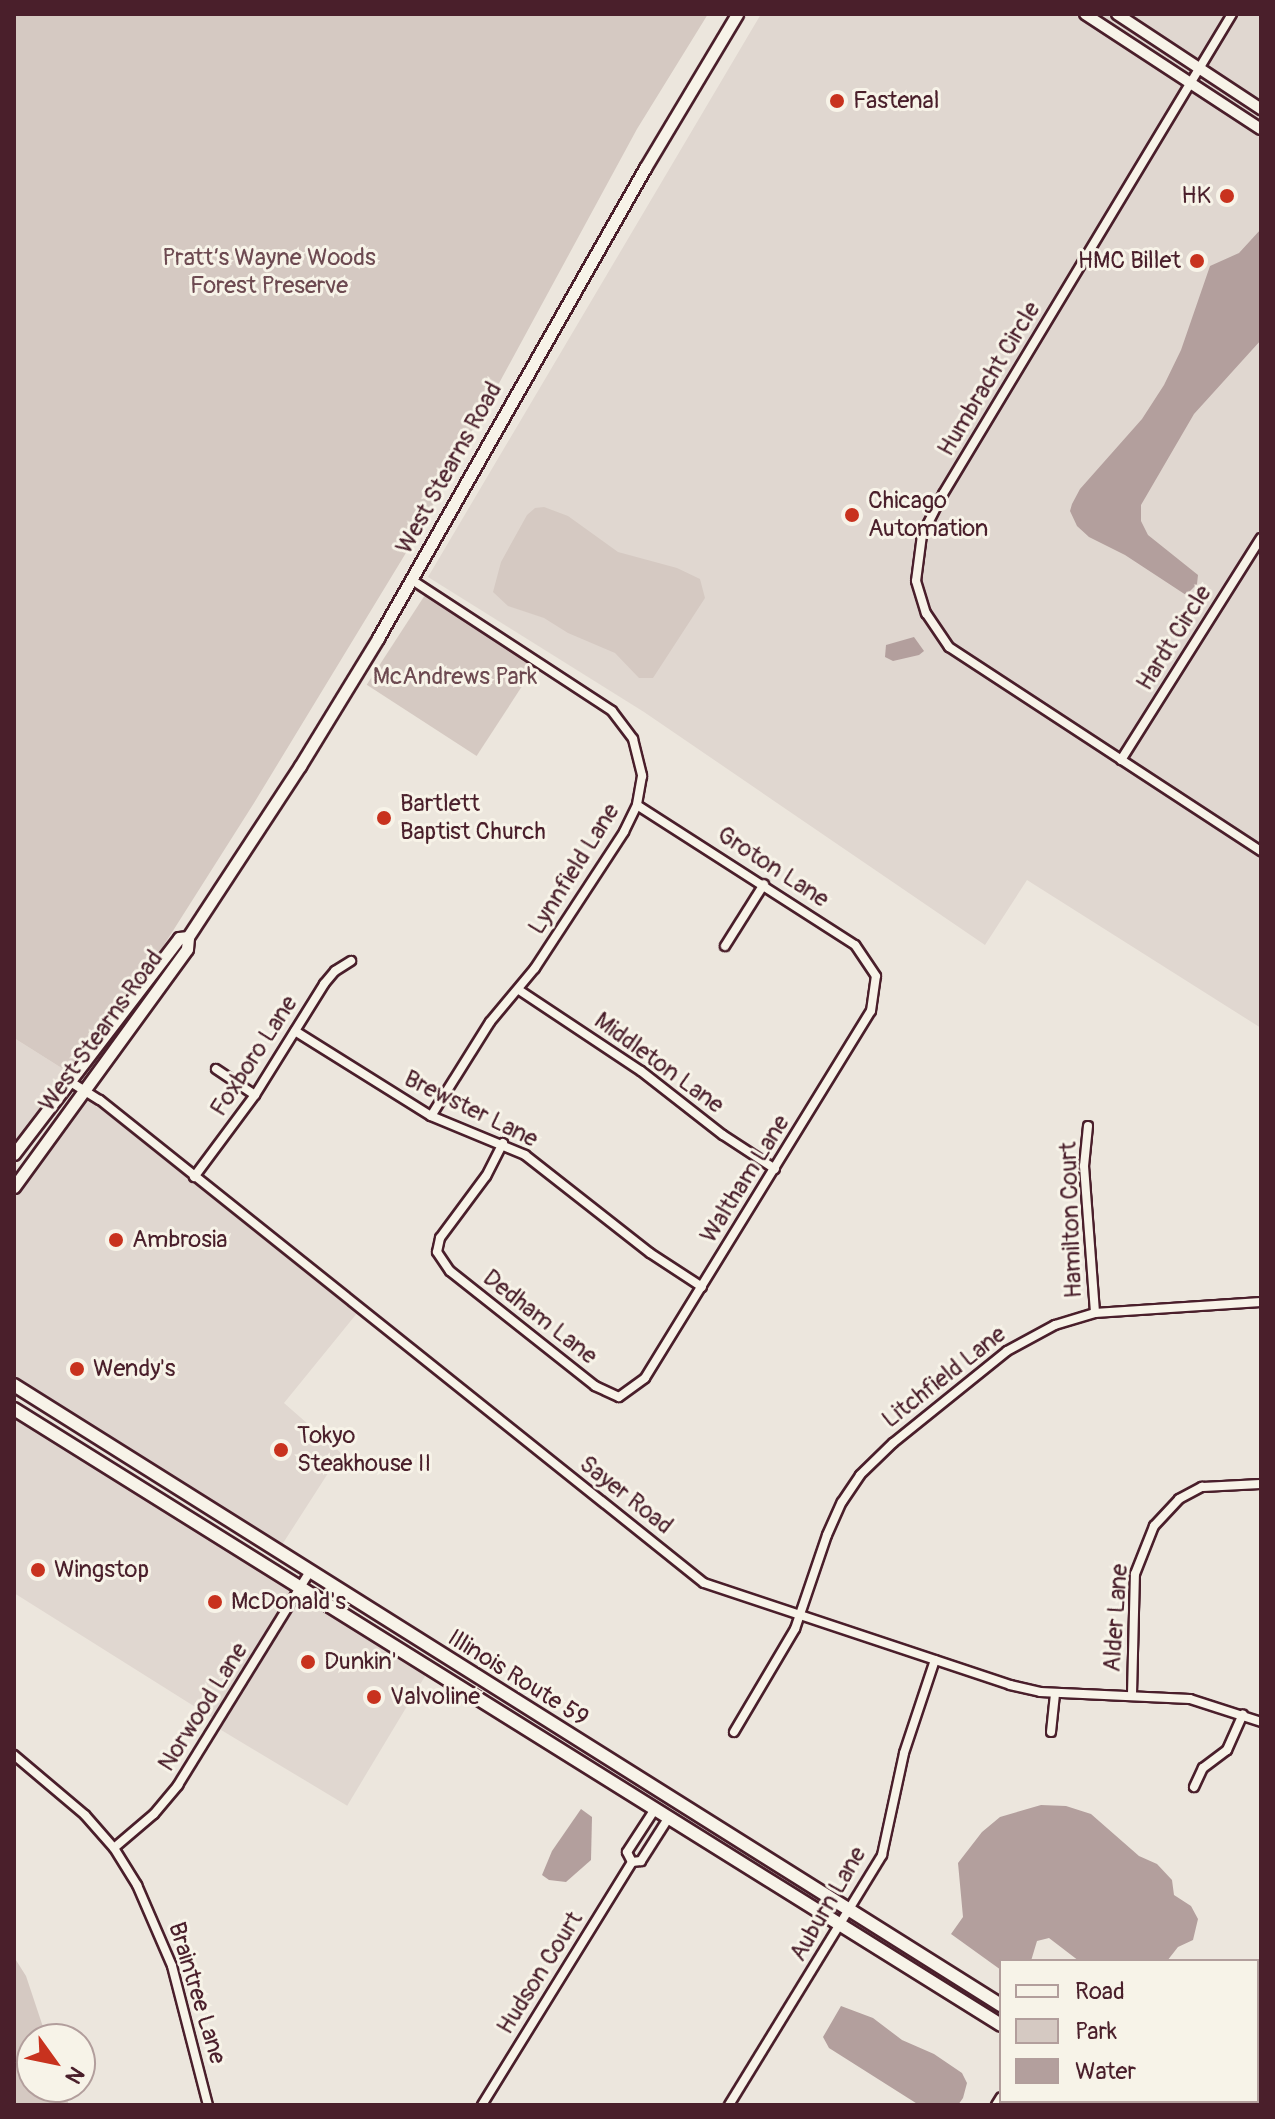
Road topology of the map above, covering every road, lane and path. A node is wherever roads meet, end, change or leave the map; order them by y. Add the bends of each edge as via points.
1 (737, 14) edge
2 (1085, 14) edge
3 (1117, 14) edge
4 (1232, 14) edge
5 (1198, 67) junction
6 (1188, 82) junction
7 (1261, 109) edge
8 (1261, 129) edge
9 (1261, 538) edge
10 (412, 580) junction
11 (1121, 760) junction
12 (637, 805) junction
13 (1261, 851) edge
14 (764, 884) junction
15 (188, 937) junction
16 (725, 946) dead end
17 (351, 961) dead end
18 (876, 976) joint
19 (519, 990) junction
20 (295, 1031) junction
21 (216, 1069) dead end
22 (69, 1081) junction
23 (85, 1091) junction
24 (255, 1095) junction
25 (431, 1116) junction
26 (1088, 1126) dead end
27 (503, 1143) junction
28 (14, 1154) edge
29 (775, 1169) junction
30 (194, 1177) junction
31 (14, 1187) edge
32 (702, 1287) junction
33 (1261, 1302) edge
34 (1095, 1313) junction
35 (14, 1385) edge
36 (627, 1393) joint
37 (14, 1409) edge
38 (1261, 1484) edge
39 (309, 1573) junction
40 (300, 1587) junction
41 (800, 1615) junction
42 (935, 1660) junction
43 (1055, 1693) junction
44 (1132, 1694) junction
45 (1243, 1714) junction
46 (1261, 1722) edge
47 (734, 1732) dead end
48 (1051, 1732) dead end
49 (14, 1755) edge
50 (1194, 1787) dead end
51 (655, 1809) junction
52 (669, 1817) junction
53 (114, 1848) junction
54 (632, 1862) junction
55 (850, 1910) junction
56 (841, 1925) junction
57 (999, 2004) edge
58 (999, 2024) edge
59 (731, 2102) edge
60 (208, 2105) edge
61 (482, 2105) edge
62 (742, 2105) edge

1 - 10 main road, West Stearns Road
2 - 6 street
3 - 5 street
4 - 5 street, Humbracht Circle
5 - 6 street, Humbracht Circle
5 - 7 street
6 - 8 street
6 - 11 street, Humbracht Circle via 943,494 922,535 916,581 926,613 949,647
9 - 11 street, Hardt Circle
10 - 12 street, Lynnfield Lane via 619,717 639,756
10 - 15 main road, West Stearns Road via 323,730
11 - 13 street, Humbracht Circle
12 - 14 street, Groton Lane
12 - 19 street, Lynnfield Lane
14 - 16 street
14 - 18 street, Groton Lane via 855,945
15 - 22 main road, West Stearns Road via 179,938
15 - 23 main road, West Stearns Road via 187,949
17 - 20 street, Foxboro Lane via 324,984
18 - 29 street, Waltham Lane via 868,1018
19 - 25 street, Lynnfield Lane via 490,1022
19 - 29 street, Middleton Lane
20 - 24 street, Foxboro Lane
20 - 25 street, Brewster Lane
21 - 24 street
22 - 23 street, Sayer Road
22 - 28 main road, West Stearns Road
23 - 30 street, Sayer Road
23 - 31 main road, West Stearns Road
24 - 30 street, Foxboro Lane
25 - 27 street, Brewster Lane
26 - 34 street, Hamilton Court via 1084,1166
27 - 32 street, Brewster Lane
27 - 36 street, Dedham Lane via 486,1176 440,1238 437,1252 450,1271 595,1386 619,1397
29 - 32 street, Waltham Lane
30 - 41 street, Sayer Road via 704,1583
32 - 36 street, Waltham Lane via 645,1378
33 - 34 street, Litchfield Lane
34 - 41 street, Litchfield Lane via 1040,1331 1007,1351 871,1463 836,1514
35 - 39 main road, Illinois Route 59
37 - 40 main road, Illinois Route 59
38 - 44 street, Alder Lane via 1202,1487 1179,1499 1154,1526 1135,1574
39 - 40 street, Norwood Lane
39 - 55 main road, Illinois Route 59
40 - 51 main road, Illinois Route 59
40 - 53 street, Norwood Lane via 178,1785
41 - 42 street, Sayer Road
41 - 47 street, Litchfield Lane
42 - 43 street, Sayer Road via 1010,1685
42 - 55 street, Auburn Lane via 904,1753 884,1847
43 - 44 street, Sayer Road
43 - 48 street
44 - 45 street, Sayer Road via 1190,1699
45 - 46 street, Sayer Road
45 - 50 street via 1227,1750 1203,1768
49 - 53 street, Braintree Lane via 65,1795
51 - 52 main road, Illinois Route 59
51 - 54 street, Hudson Court via 627,1852
52 - 54 street, Hudson Court via 641,1861
52 - 56 main road, Illinois Route 59
53 - 60 street, Braintree Lane via 160,1933
54 - 61 street, Hudson Court
55 - 56 street, Auburn Lane
55 - 57 main road, Illinois Route 59
56 - 58 main road, Illinois Route 59
56 - 59 street, Auburn Lane
59 - 62 street

